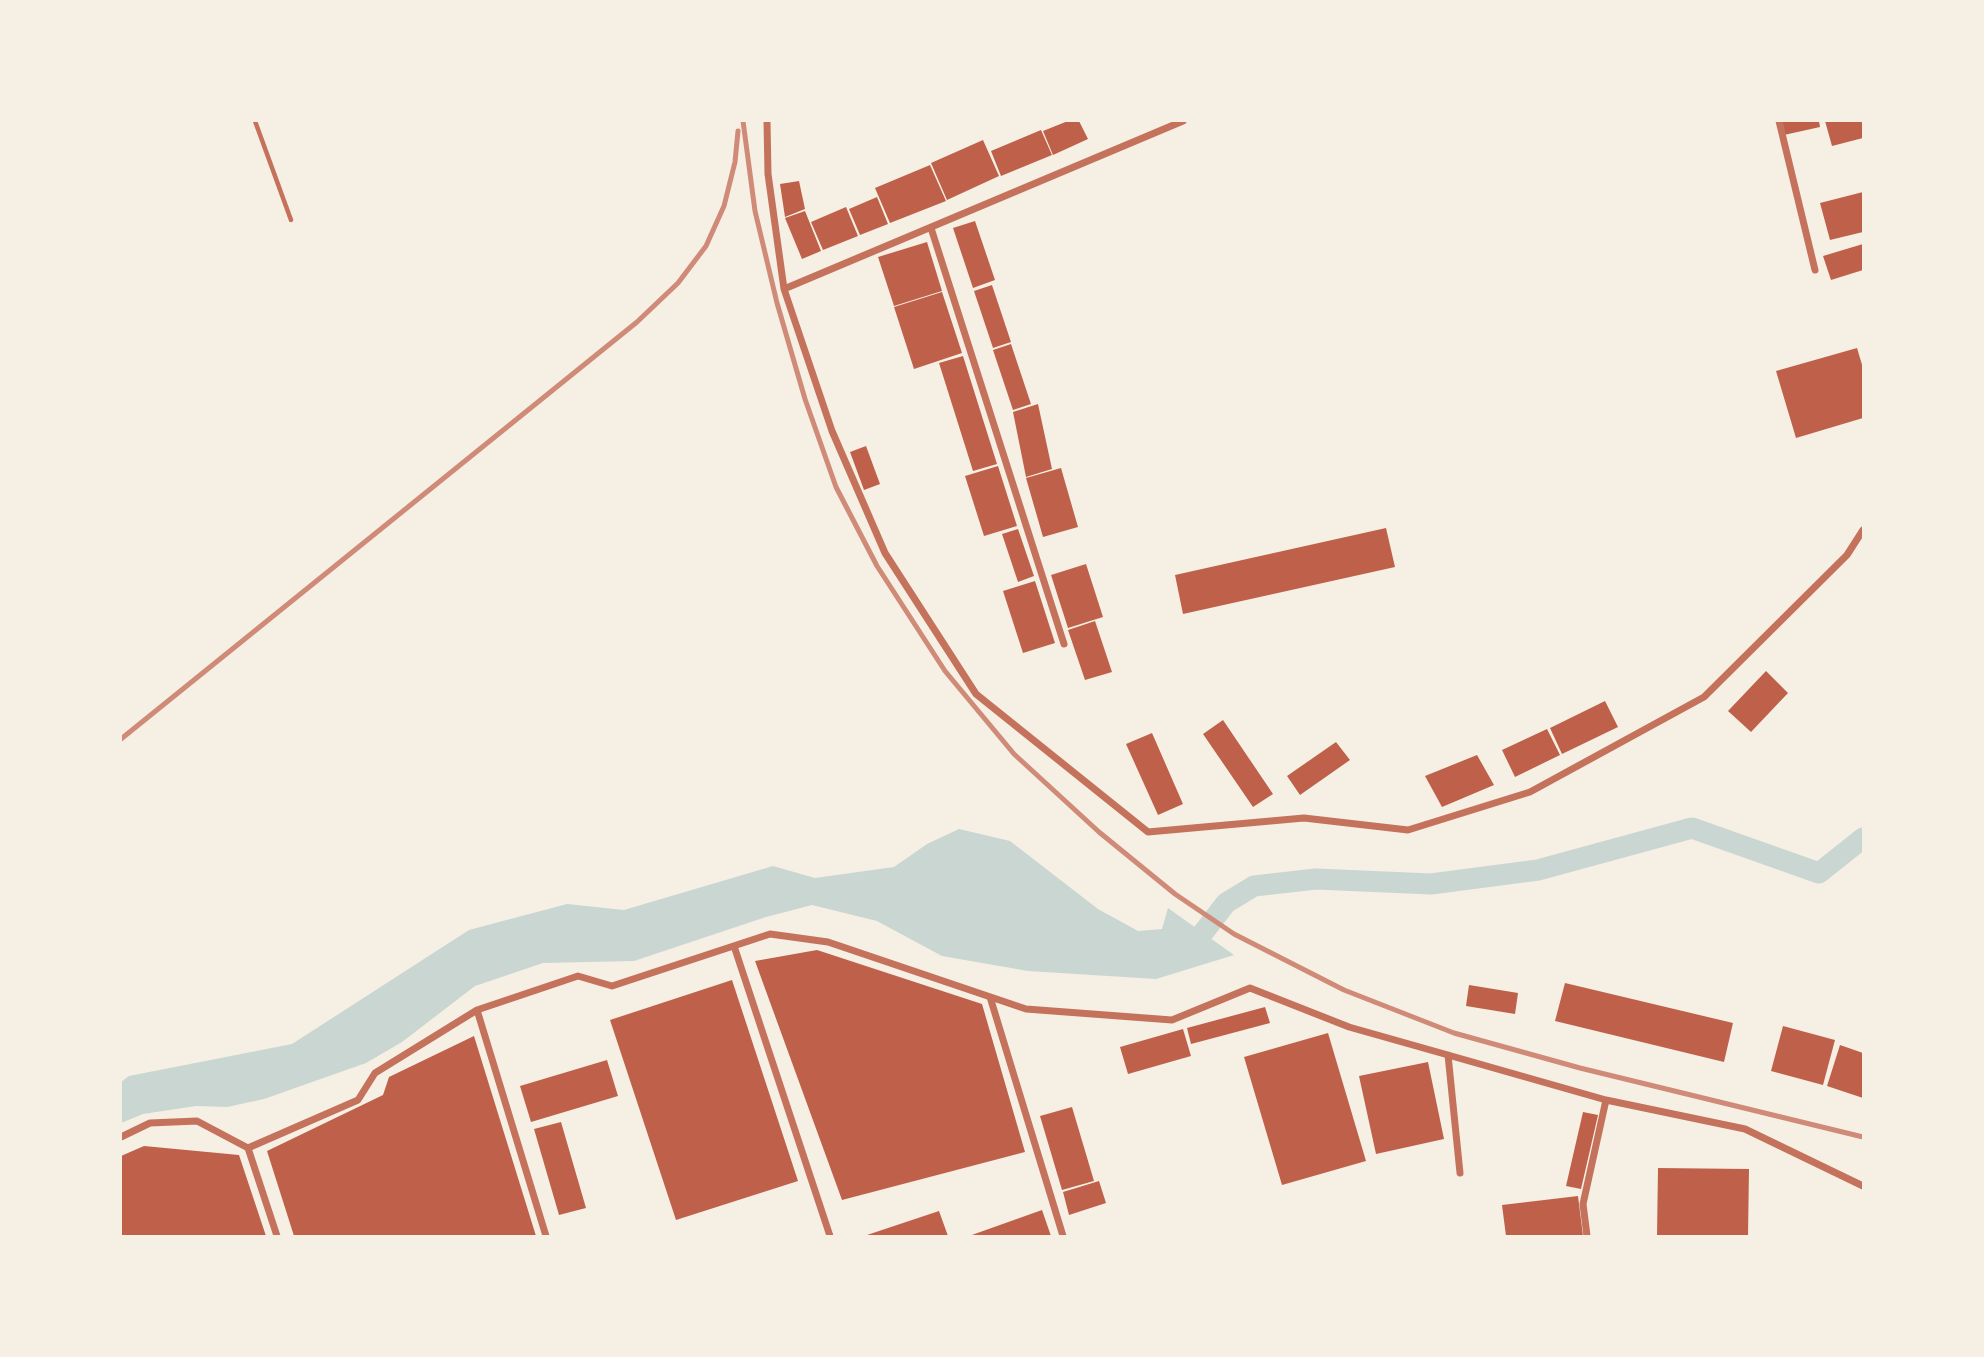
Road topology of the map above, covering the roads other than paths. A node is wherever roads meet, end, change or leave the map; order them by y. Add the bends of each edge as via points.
1 (255, 121) edge
2 (767, 121) edge
3 (1183, 121) edge
4 (1779, 121) edge
5 (291, 220) dead end
6 (931, 228) junction
7 (1815, 270) dead end
8 (784, 289) junction
9 (1863, 530) edge
10 (1064, 644) dead end
11 (734, 946) junction
12 (990, 997) junction
13 (477, 1010) junction
14 (1448, 1055) junction
15 (1606, 1100) junction
16 (121, 1138) edge
17 (248, 1147) junction
18 (1460, 1174) dead end
19 (1863, 1186) edge
20 (277, 1236) edge
21 (546, 1236) edge
22 (830, 1236) edge
23 (1063, 1236) edge
24 (1587, 1236) edge

1 - 5 lane
2 - 8 street via 768,174
3 - 6 street
4 - 7 street
6 - 8 street
6 - 10 street
8 - 9 street via 832,431 885,553 976,694 1148,832 1304,818 1408,830 1530,792 1704,697 1847,555
11 - 12 street via 770,934 828,942
11 - 13 street via 612,986 578,976
11 - 22 street
12 - 14 street via 1026,1009 1172,1020 1250,988 1349,1027
12 - 23 street
13 - 17 street via 376,1073 358,1100
13 - 21 street
14 - 15 street
14 - 18 street
15 - 19 street via 1745,1129
15 - 24 street via 1583,1204
16 - 17 street via 150,1123 197,1121
17 - 20 street

